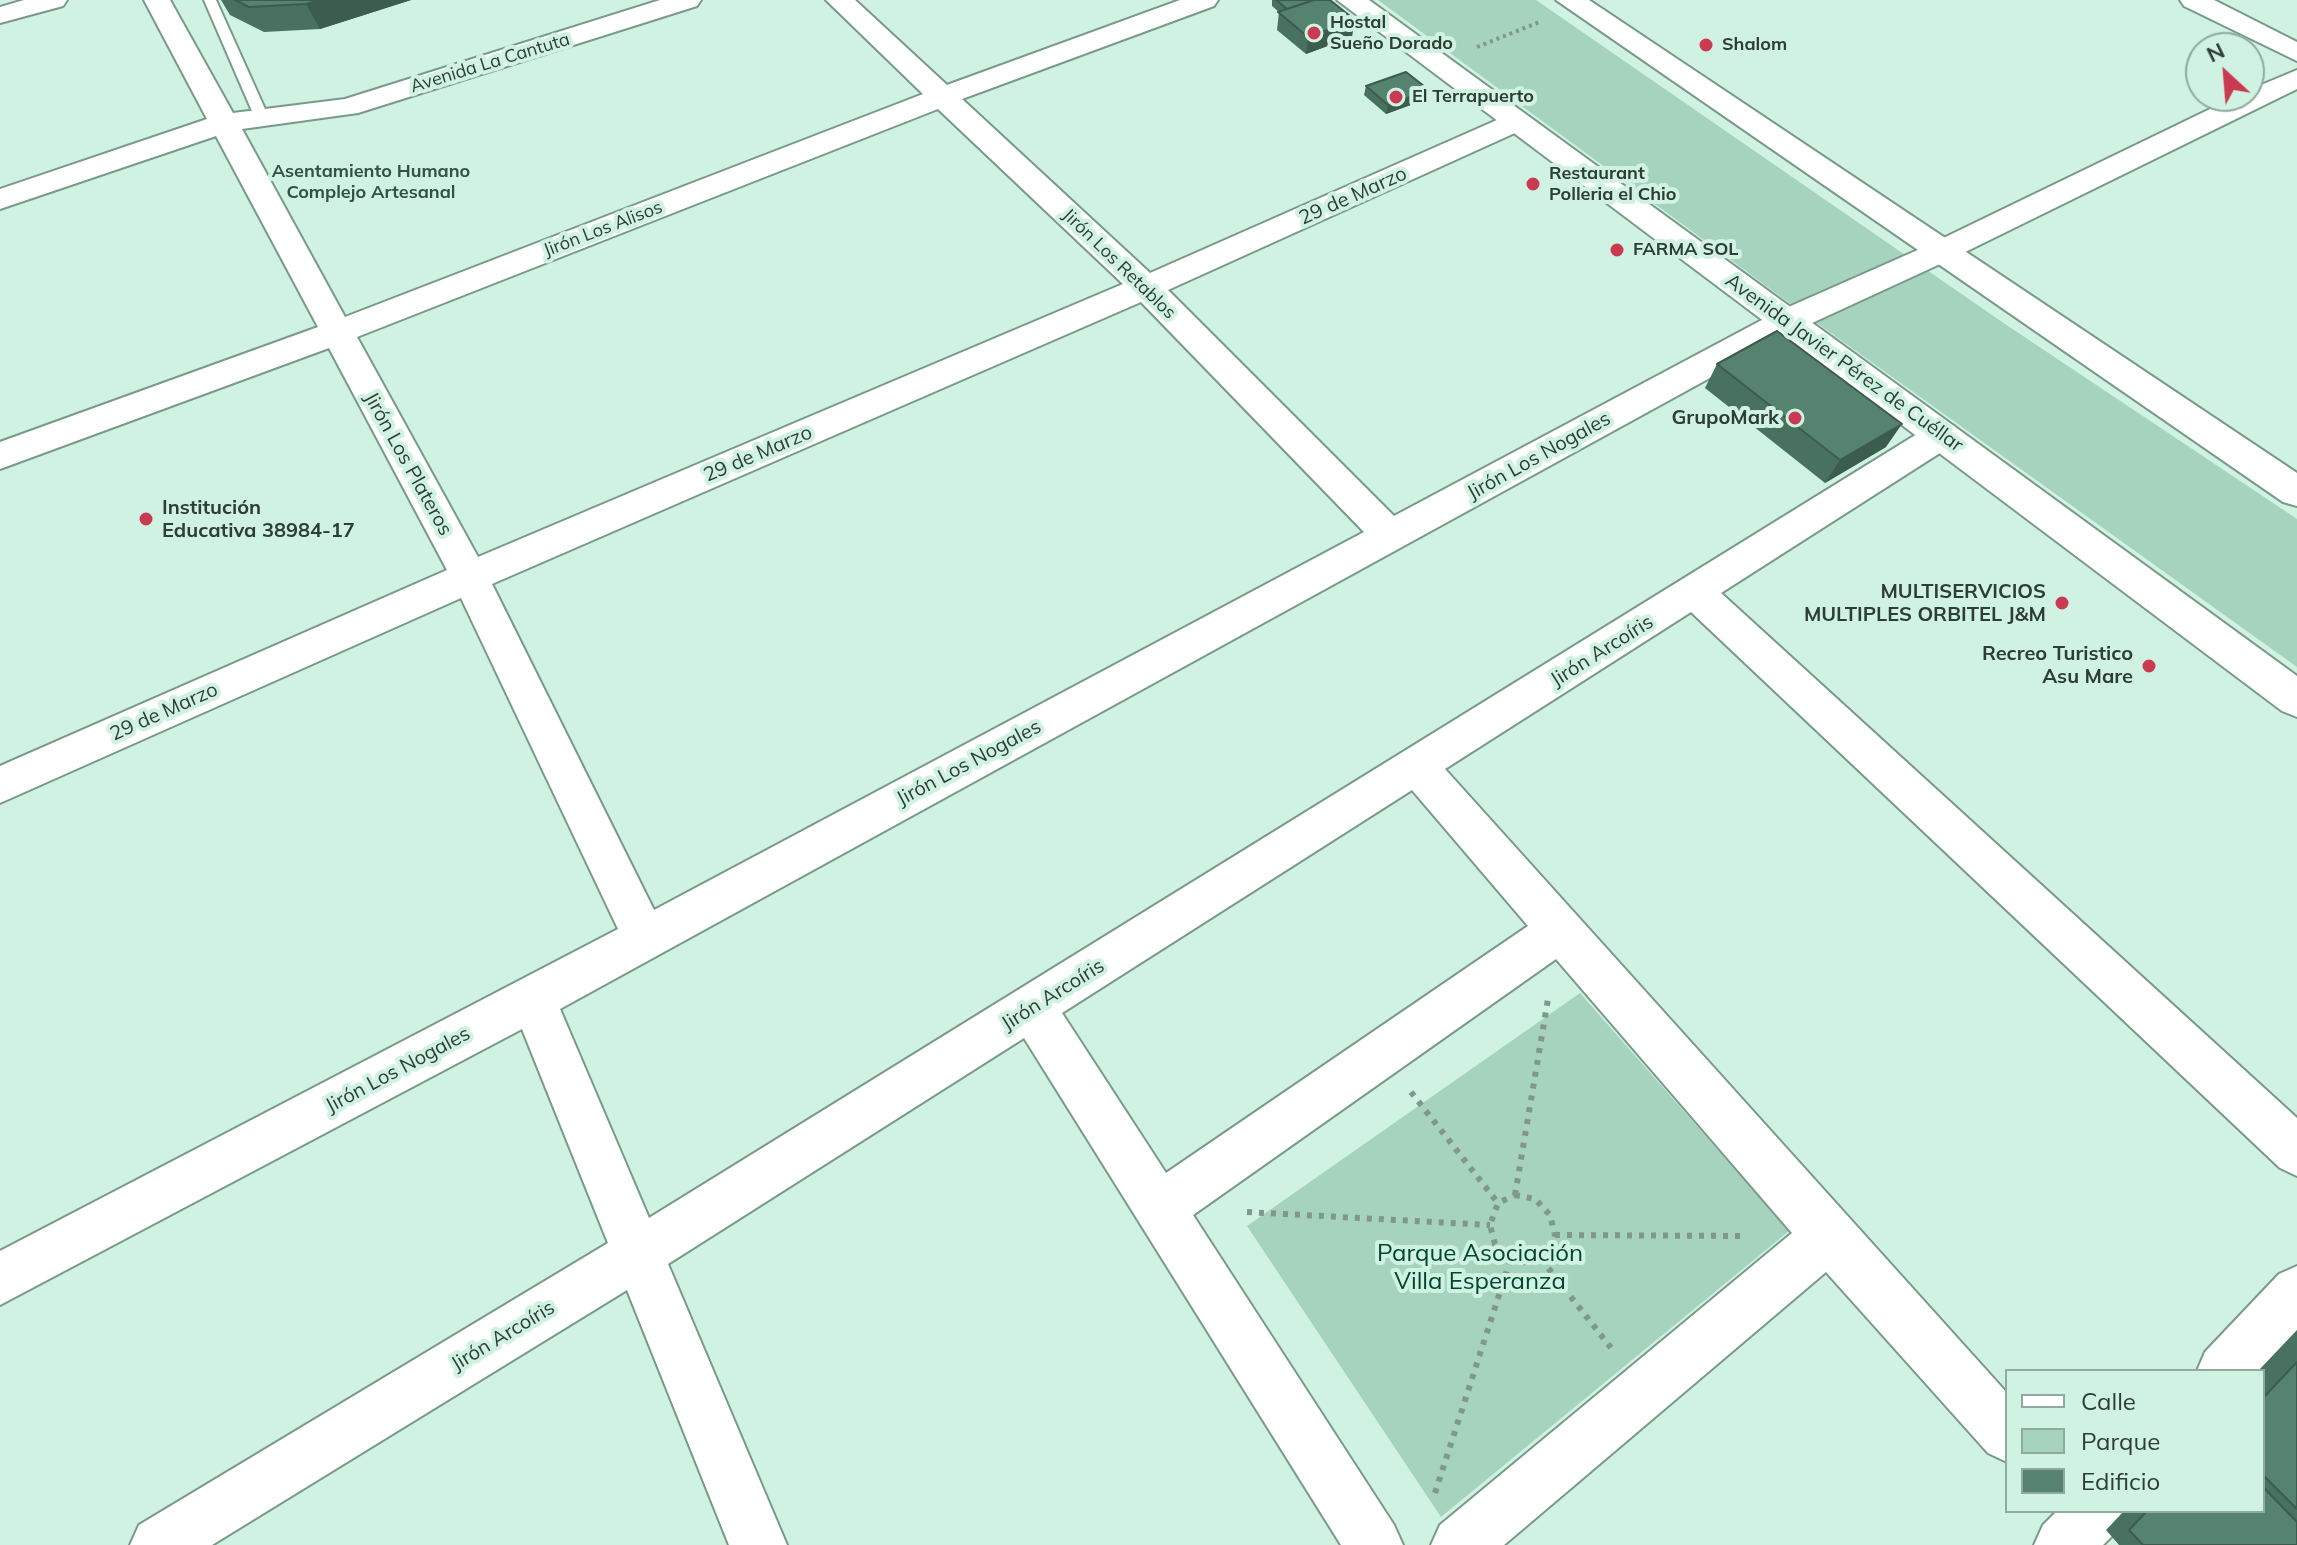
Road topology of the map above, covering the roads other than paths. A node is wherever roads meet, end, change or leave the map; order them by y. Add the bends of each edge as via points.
1 (54, 0) edge
2 (157, 0) edge
3 (210, 0) edge
4 (612, 0) edge
5 (688, 0) edge
6 (839, 0) edge
7 (1205, 0) edge
8 (1351, 0) edge
9 (2193, 0) edge
10 (1583, 2) edge
11 (0, 15) edge
12 (2297, 53) edge
13 (2297, 78) edge
14 (942, 97) junction
15 (275, 115) junction
16 (1516, 122) junction
17 (222, 124) junction
18 (0, 199) edge
19 (1940, 252) junction
20 (1146, 287) junction
21 (1787, 321) junction
22 (336, 333) junction
23 (1942, 435) junction
24 (0, 456) edge
25 (2297, 492) edge
26 (1391, 537) junction
27 (470, 577) junction
28 (1695, 592) junction
29 (2297, 699) edge
30 (1418, 768) junction
31 (0, 785) edge
32 (1560, 930) junction
33 (644, 936) junction
34 (533, 999) junction
35 (1032, 1008) junction
36 (2297, 1151) edge
37 (1161, 1207) junction
38 (1828, 1236) junction
39 (638, 1254) junction
40 (0, 1279) edge
41 (2297, 1292) edge
42 (2226, 1369) edge
43 (2005, 1432) edge
44 (159, 1545) edge
45 (758, 1545) edge
46 (1374, 1545) edge
47 (1460, 1545) edge

1 - 11 street
2 - 17 street, Jirón Los Plateros
3 - 15 lane
4 - 15 street, Avenida La Cantuta via 326,92
5 - 15 street, Avenida La Cantuta via 348,107
6 - 14 street, Jirón Los Retablos
7 - 14 street, Jirón Los Alisos
8 - 16 highway, Avenida Javier Pérez de Cuéllar
9 - 12 street
10 - 19 highway
13 - 19 street, Jirón Los Nogales
14 - 20 street, Jirón Los Retablos
14 - 22 street, Jirón Los Alisos
15 - 17 street, Avenida La Cantuta
16 - 20 street, 29 de Marzo
16 - 21 highway, Avenida Javier Pérez de Cuéllar
17 - 18 street, Avenida La Cantuta
17 - 22 street, Jirón Los Plateros
19 - 21 street, Jirón Los Nogales
19 - 25 highway
20 - 26 street, Jirón Los Retablos
20 - 27 street, 29 de Marzo
21 - 23 highway, Avenida Javier Pérez de Cuéllar
21 - 26 street, Jirón Los Nogales
22 - 24 street, Jirón Los Alisos
22 - 27 street, Jirón Los Plateros
23 - 28 street, Jirón Arcoíris
23 - 29 highway, Avenida Javier Pérez de Cuéllar
26 - 33 street, Jirón Los Nogales
27 - 31 street, 29 de Marzo
27 - 33 street, Jirón Los Plateros
28 - 30 street, Jirón Arcoíris
28 - 36 street
30 - 32 street
30 - 35 street, Jirón Arcoíris
32 - 37 street
32 - 38 street
33 - 34 street, Jirón Los Nogales
34 - 39 street
34 - 40 street, Jirón Los Nogales
35 - 37 street
35 - 39 street, Jirón Arcoíris
37 - 46 street
38 - 43 street
38 - 47 street
39 - 44 street, Jirón Arcoíris
39 - 45 street
41 - 42 street

